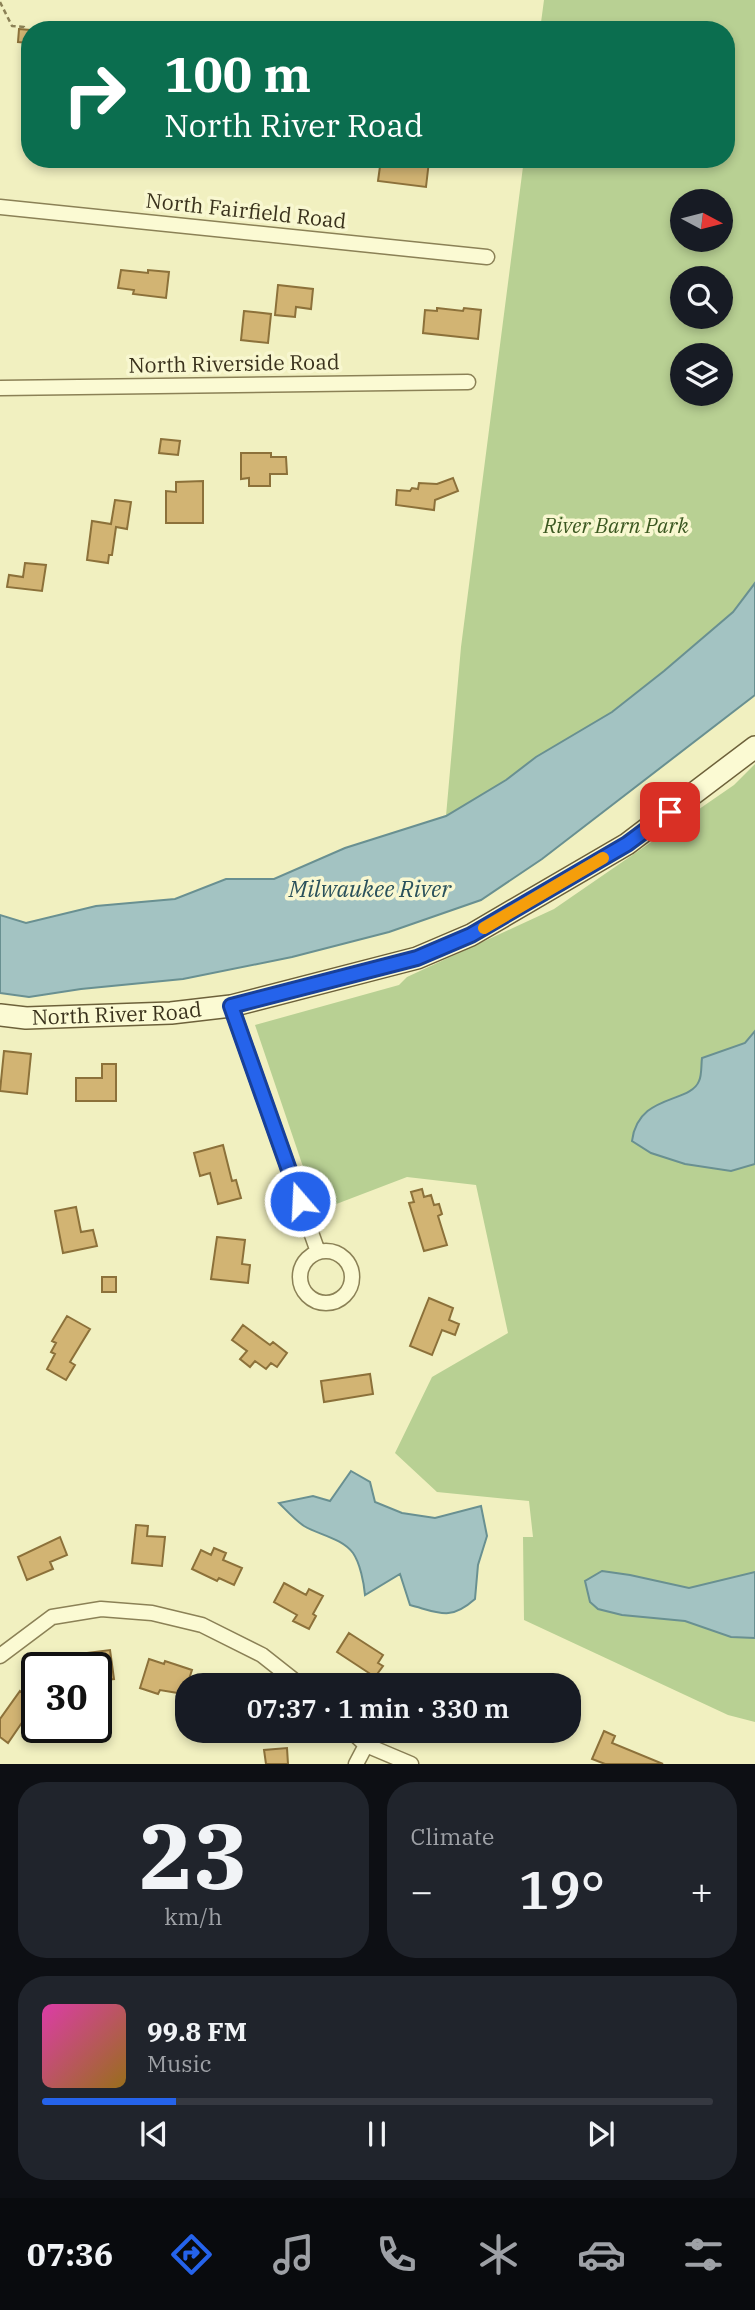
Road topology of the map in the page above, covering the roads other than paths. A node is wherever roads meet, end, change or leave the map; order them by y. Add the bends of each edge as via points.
1 (0, 207) edge
2 (487, 257) dead end
3 (468, 382) dead end
4 (0, 388) edge
5 (755, 747) edge
6 (231, 1006) junction
7 (0, 1015) edge
8 (318, 1252) dead end
9 (0, 1656) edge
10 (285, 1673) edge
11 (366, 1745) joint
12 (356, 1764) edge
13 (411, 1764) edge

1 - 2 street, North Fairfield Road
3 - 4 street, North Riverside Road
5 - 6 street, North River Road via 627,844 471,935 417,958
6 - 7 street, North River Road via 171,1013
6 - 8 street
9 - 10 street via 52,1618 101,1609 152,1614 202,1626 262,1655
11 - 12 street
11 - 13 street

